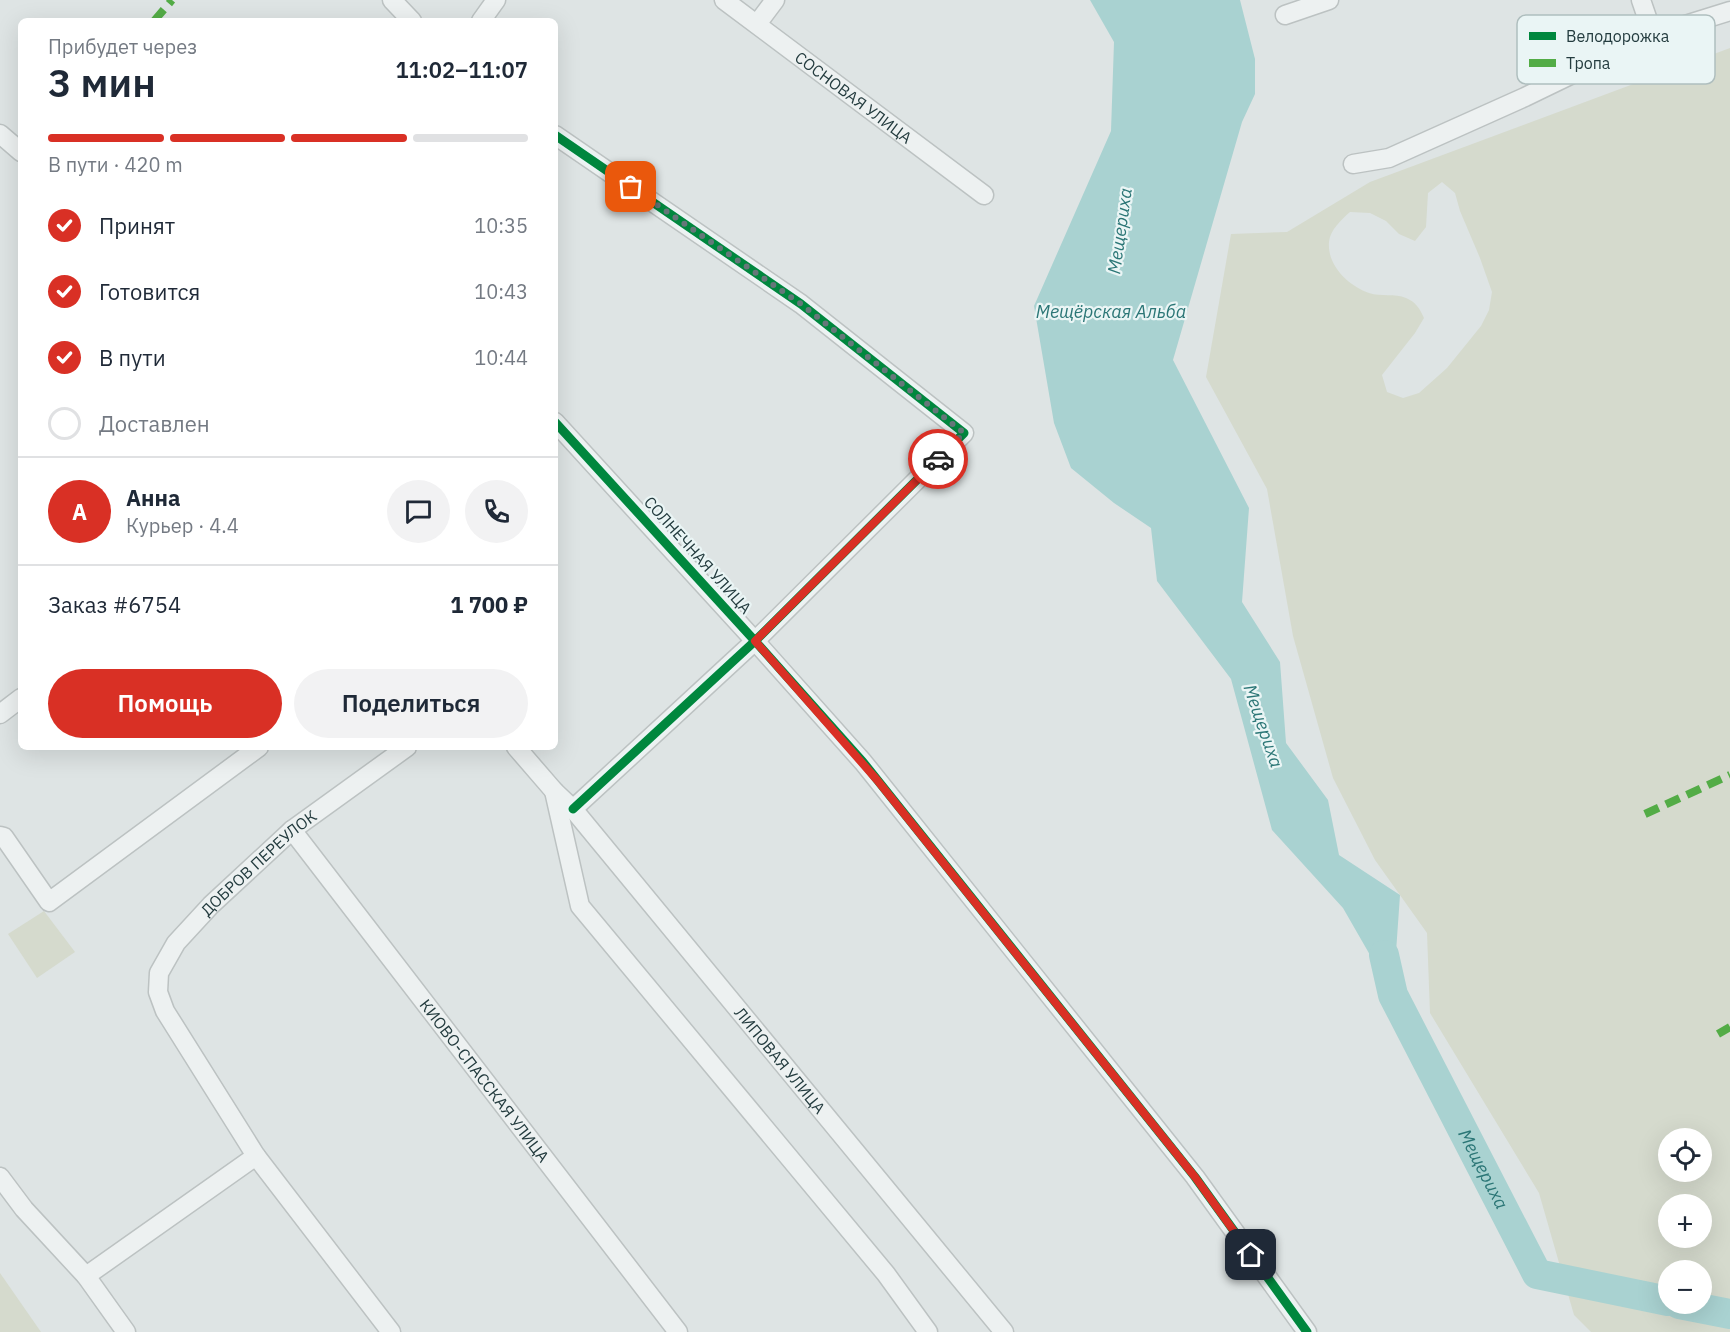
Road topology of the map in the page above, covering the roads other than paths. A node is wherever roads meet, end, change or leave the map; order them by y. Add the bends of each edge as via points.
1 (392, 0) edge
2 (496, 0) edge
3 (724, 0) edge
4 (760, 0) edge
5 (775, 0) edge
6 (1329, 0) edge
7 (1641, 0) edge
8 (1730, 11) edge
9 (1285, 15) dead end
10 (1646, 15) edge
11 (1715, 16) edge
12 (409, 18) edge
13 (482, 18) edge
14 (752, 21) junction
15 (1552, 84) edge
16 (0, 134) edge
17 (558, 137) edge
18 (18, 149) edge
19 (1353, 164) dead end
20 (984, 195) dead end
21 (558, 425) edge
22 (755, 641) junction
23 (18, 701) edge
24 (0, 714) edge
25 (255, 750) edge
26 (403, 750) edge
27 (519, 750) edge
28 (554, 791) junction
29 (573, 808) junction
30 (292, 830) junction
31 (0, 836) edge
32 (256, 1156) junction
33 (0, 1177) edge
34 (86, 1276) junction
35 (126, 1332) edge
36 (391, 1332) edge
37 (678, 1332) edge
38 (928, 1332) edge
39 (1004, 1332) edge
40 (1307, 1332) edge

1 - 12 street
2 - 13 street
3 - 14 street, СОСНОВАЯ УЛИЦА
4 - 14 street
5 - 14 street
6 - 9 street
7 - 10 street
8 - 11 street
14 - 20 street, СОСНОВАЯ УЛИЦА
15 - 19 street via 1389,158
16 - 18 street
17 - 22 street via 801,304 964,433
21 - 22 street, СОЛНЕЧНАЯ УЛИЦА
22 - 29 street
22 - 40 street, СОЛНЕЧНАЯ УЛИЦА via 863,762 1188,1168
23 - 24 street
25 - 31 street via 49,902
26 - 30 street, ДОБРОВ ПЕРЕУЛОК
27 - 28 street, ЛИПОВАЯ УЛИЦА
28 - 29 street, ЛИПОВАЯ УЛИЦА
28 - 38 street via 580,906 886,1274
29 - 39 street, ЛИПОВАЯ УЛИЦА
30 - 32 street, ДОБРОВ ПЕРЕУЛОК via 211,905 176,943 159,973 158,992 165,1011
30 - 37 street, КИОВО-СПАССКАЯ УЛИЦА
32 - 34 street
32 - 36 street, ДОБРОВ ПЕРЕУЛОК
33 - 34 street
34 - 35 street

